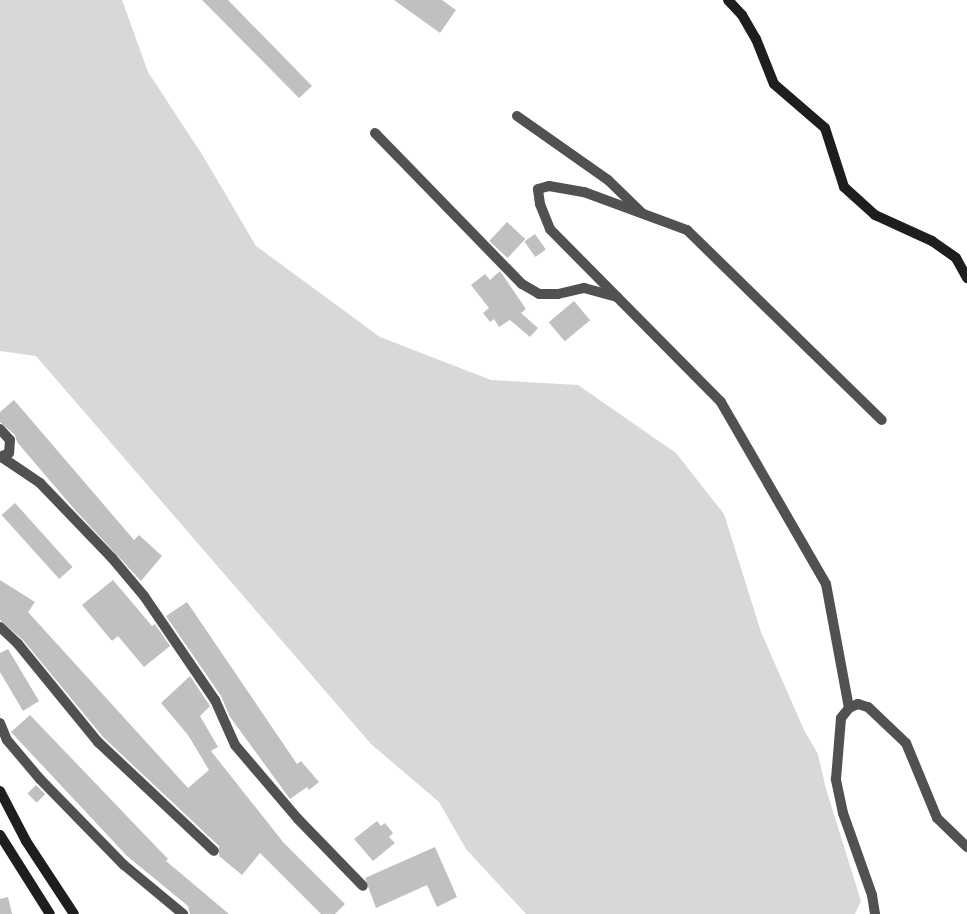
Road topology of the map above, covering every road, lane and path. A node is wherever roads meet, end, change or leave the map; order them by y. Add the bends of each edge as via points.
1 (728, 0) edge
2 (517, 116) dead end
3 (375, 133) dead end
4 (644, 215) junction
5 (967, 278) edge
6 (618, 298) junction
7 (882, 420) dead end
8 (0, 429) edge
9 (1, 457) edge
10 (0, 627) edge
11 (849, 708) junction
12 (0, 723) edge
13 (0, 791) edge
14 (0, 835) edge
15 (967, 847) edge
16 (214, 852) dead end
17 (363, 886) dead end
18 (50, 914) edge
19 (74, 914) edge
20 (182, 914) edge
21 (875, 914) edge

1 - 5 main road via 742,15 756,39 774,84 826,128 844,187 875,215 940,246 956,258
2 - 4 street via 608,180
3 - 6 street via 522,284 539,294 558,294 584,288
4 - 6 street via 584,192 548,186 538,189 550,229
4 - 7 street via 686,230
6 - 11 street via 721,402 826,584
8 - 9 street via 10,440 9,453
9 - 17 street via 40,483 118,564 144,596 215,700 235,745 298,819
10 - 16 street via 18,644 98,742
11 - 15 street via 858,704 868,707 906,743 936,818
11 - 21 street via 841,718 836,779 843,813 872,895
12 - 20 street via 8,740 40,779 124,865
13 - 19 main road via 31,850
14 - 18 main road

